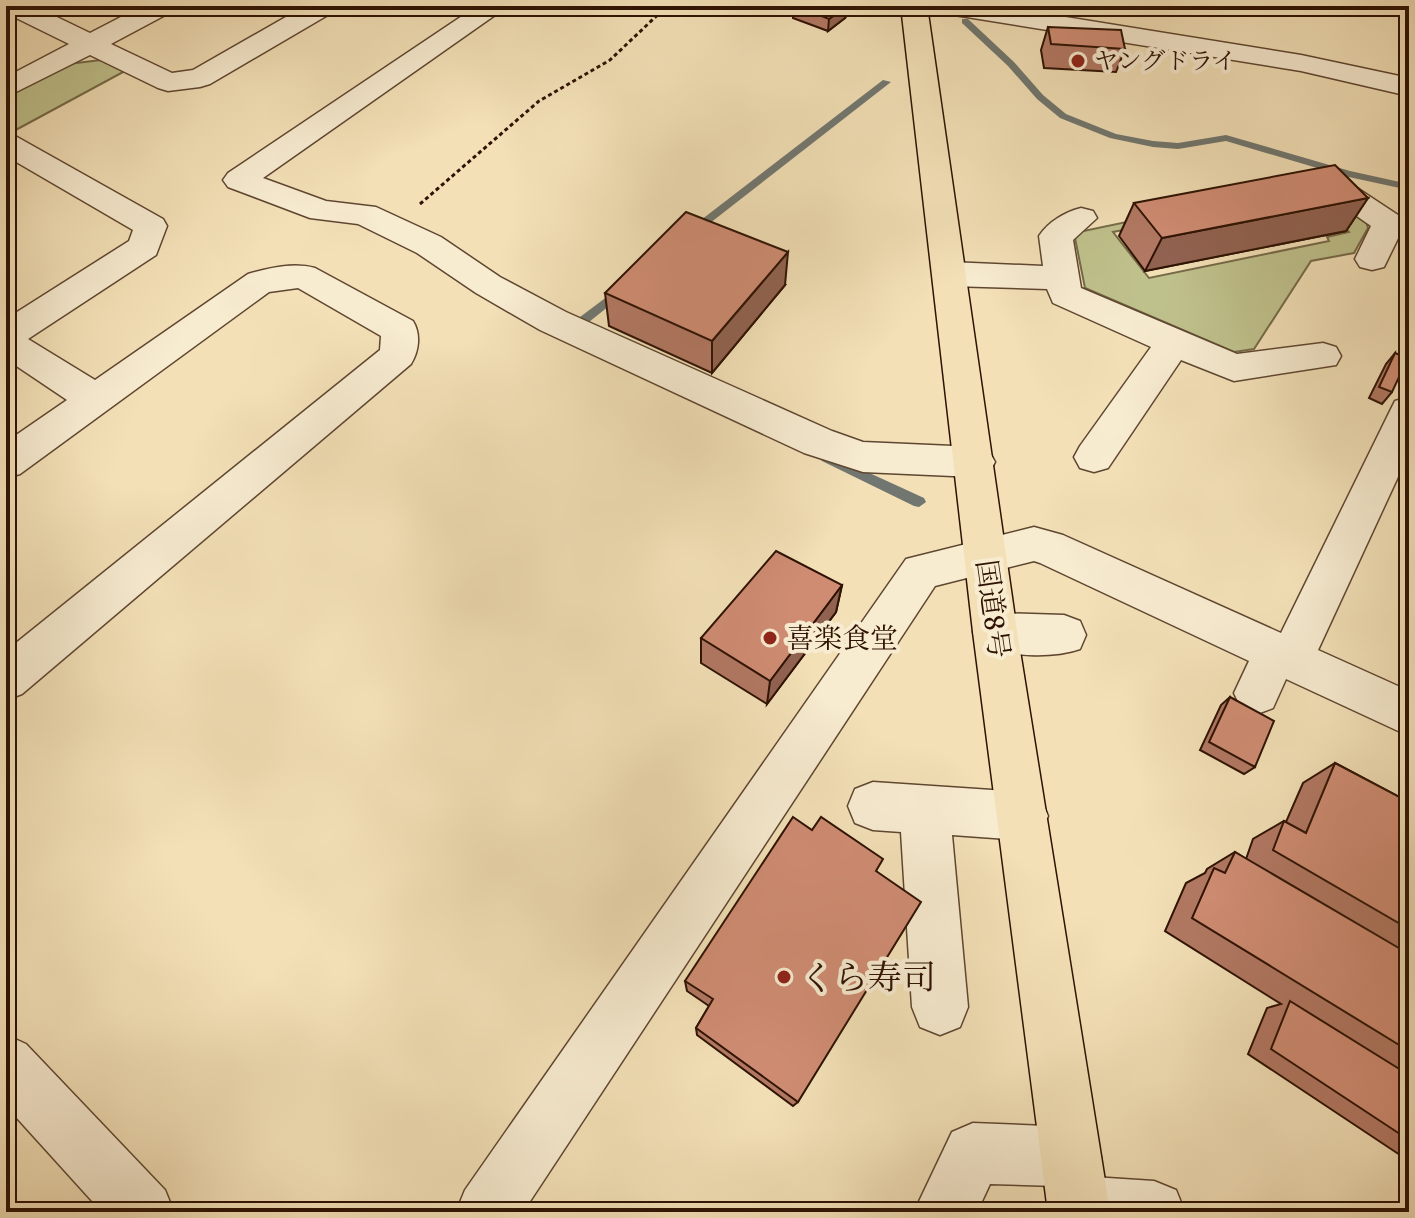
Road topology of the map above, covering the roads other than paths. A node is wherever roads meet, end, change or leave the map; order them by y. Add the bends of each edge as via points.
1 (13, 6) edge
2 (162, 6) edge
3 (324, 6) edge
4 (495, 6) edge
5 (914, 6) edge
6 (948, 6) edge
7 (1387, 6) edge
8 (1409, 9) edge
9 (91, 43) junction
10 (1409, 87) edge
11 (6, 88) edge
12 (6, 143) edge
13 (1284, 179) edge
14 (1081, 218) dead end
15 (1372, 259) dead end
16 (950, 274) junction
17 (1062, 278) junction
18 (6, 339) edge
19 (1174, 342) junction
20 (1323, 356) dead end
21 (95, 399) junction
22 (1409, 411) edge
23 (1094, 457) dead end
24 (975, 462) junction
25 (6, 463) edge
26 (986, 555) junction
27 (995, 632) junction
28 (1064, 635) dead end
29 (1274, 668) junction
30 (6, 679) edge
31 (1409, 714) edge
32 (873, 806) dead end
33 (925, 810) junction
34 (1023, 816) junction
35 (940, 1007) dead end
36 (7, 1067) edge
37 (1076, 1192) edge
38 (143, 1212) edge
39 (487, 1212) edge
40 (945, 1212) edge
41 (1154, 1212) edge

1 - 9 street
2 - 9 street
3 - 9 street via 200,78 168,82
4 - 24 street via 239,180 322,211 364,214 429,245 553,321 818,442 863,457
5 - 16 highway, 国道8号
6 - 10 street via 1301,63
7 - 8 street
9 - 11 street
12 - 18 street via 151,226 144,247
13 - 15 street via 1338,189 1389,224
14 - 17 street via 1056,236
16 - 17 street
16 - 24 highway, 国道8号
17 - 19 street via 1065,295
18 - 21 street
19 - 20 street via 1234,368
19 - 23 street
21 - 25 street
21 - 30 street via 260,282 303,276 400,330 398,355
22 - 29 street
24 - 26 highway, 国道8号
26 - 27 highway, 国道8号
26 - 29 street via 1034,544 1048,547
26 - 39 street via 921,572
27 - 28 street
27 - 34 highway, 国道8号
29 - 31 street
32 - 33 street
33 - 34 street
33 - 35 street
34 - 37 highway, 国道8号
36 - 38 street
37 - 40 street via 973,1153
37 - 41 street

